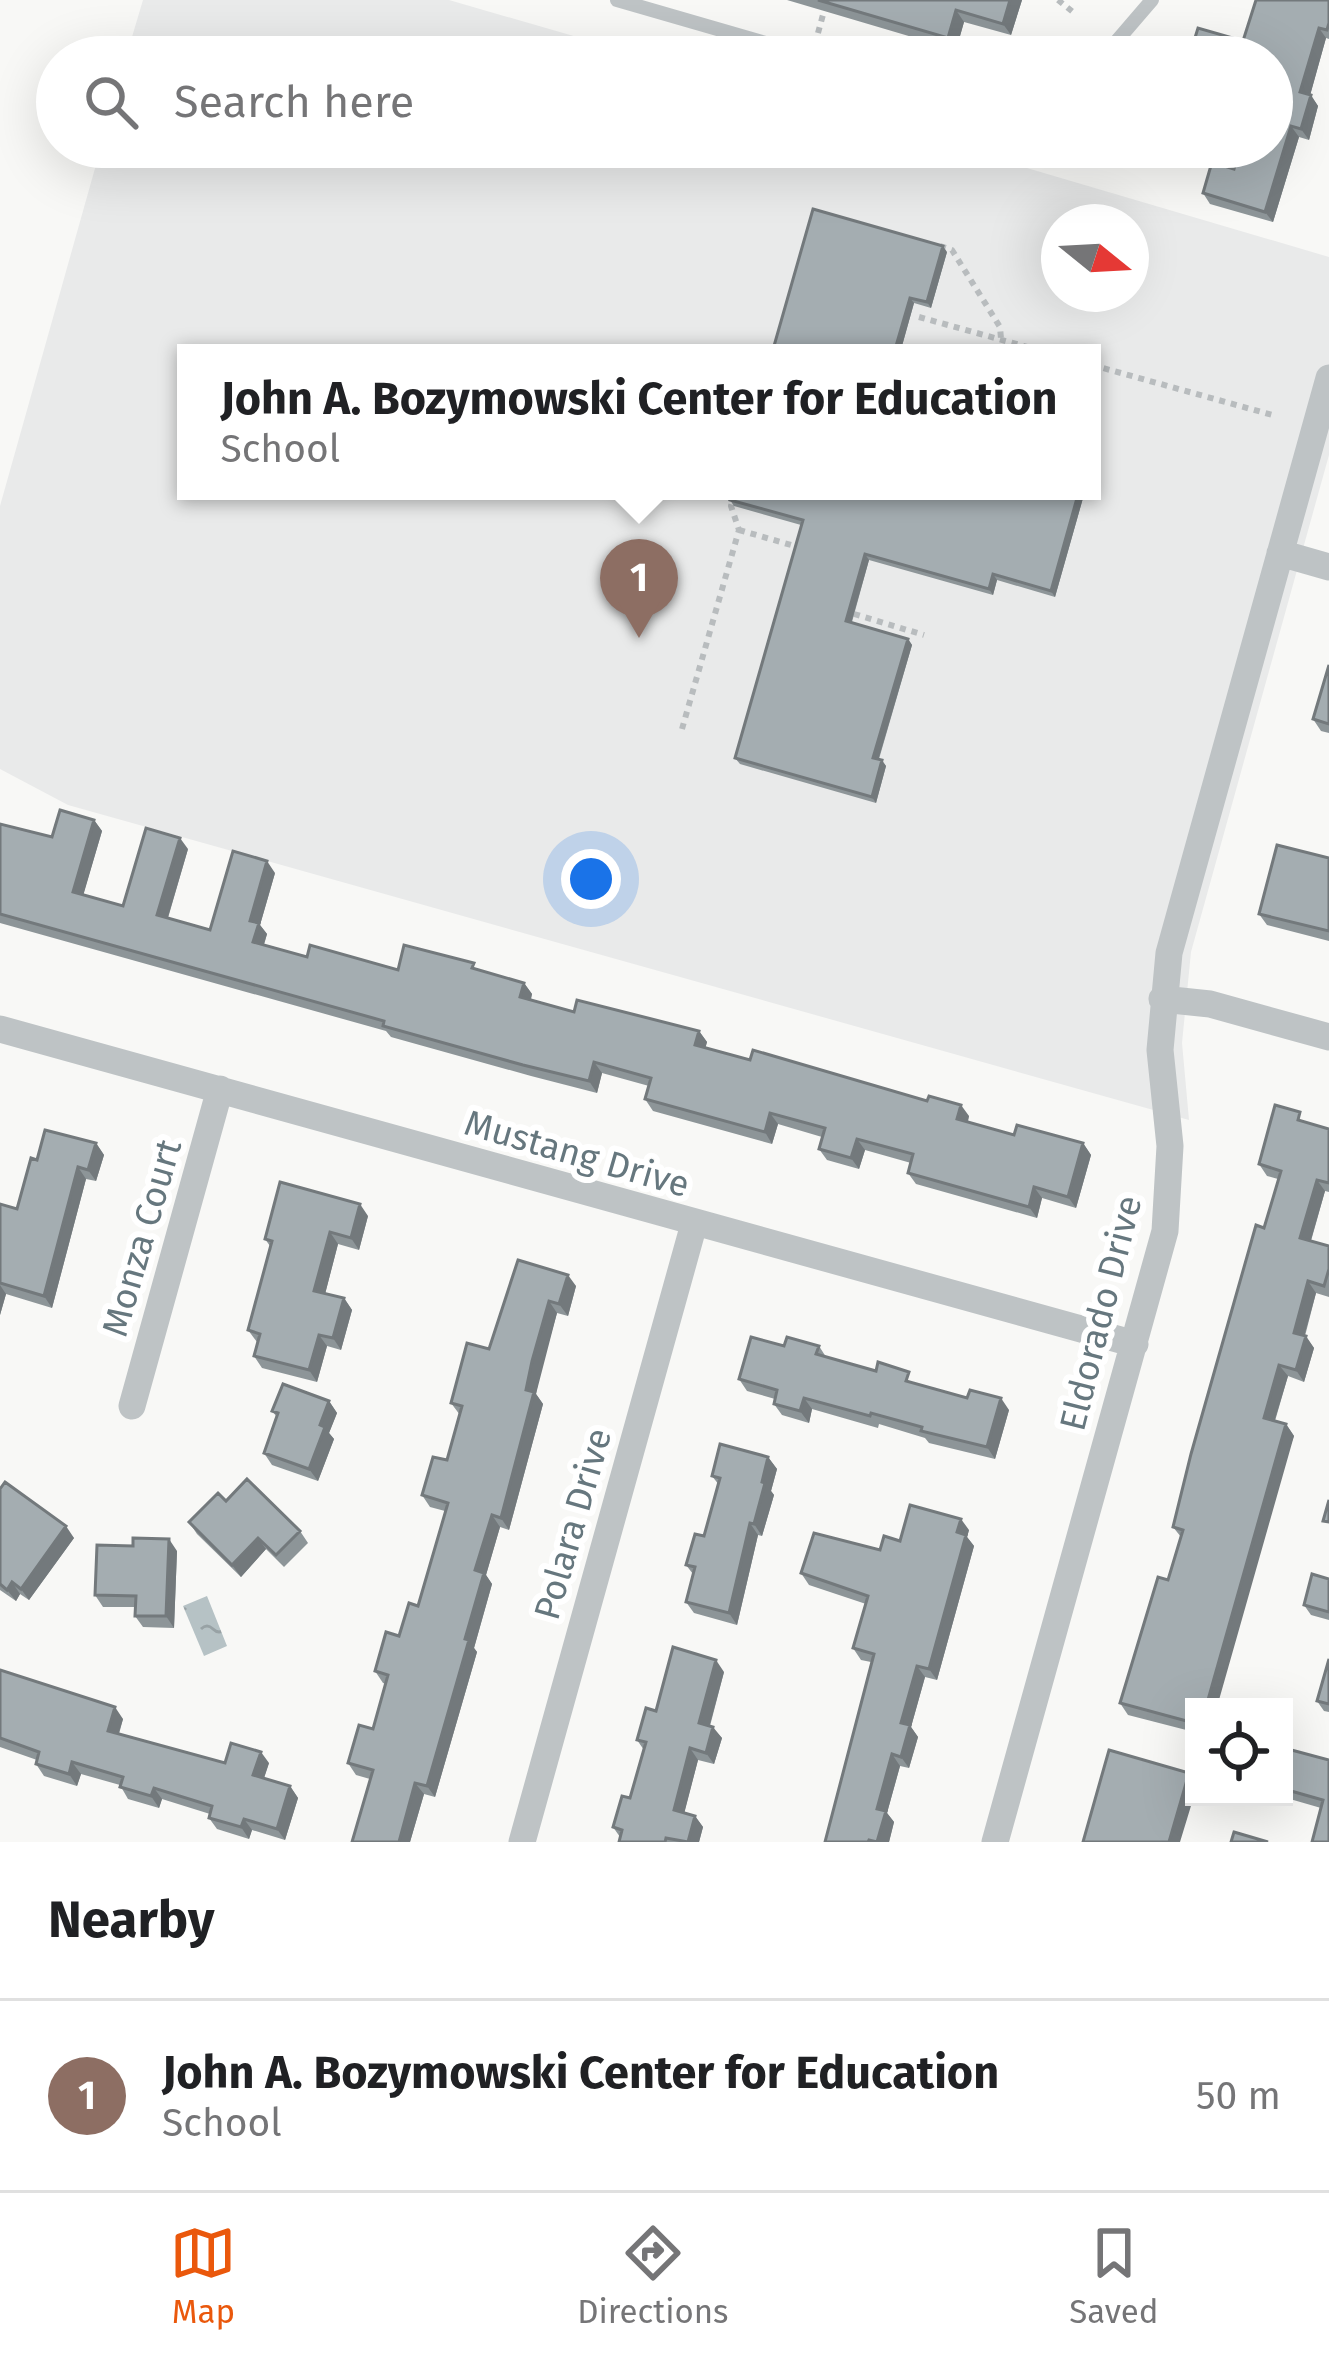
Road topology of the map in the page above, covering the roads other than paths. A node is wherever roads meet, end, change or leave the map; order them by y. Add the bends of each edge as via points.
1 (617, 0) edge
2 (1152, 0) edge
3 (741, 36) edge
4 (1121, 36) edge
5 (1329, 378) edge
6 (1280, 553) junction
7 (1329, 567) edge
8 (1162, 999) junction
9 (0, 1029) edge
10 (1329, 1037) edge
11 (220, 1089) junction
12 (694, 1224) junction
13 (1135, 1344) junction
14 (132, 1406) dead end
15 (522, 1842) edge
16 (995, 1842) edge

1 - 3 lane
2 - 4 lane
5 - 6 street, Eldorado Drive
6 - 7 street
6 - 8 street, Eldorado Drive
8 - 10 street
8 - 13 street, Eldorado Drive via 1170,1194
9 - 11 street, Mustang Drive
11 - 12 street, Mustang Drive
11 - 14 street, Monza Court
12 - 13 street, Mustang Drive
12 - 15 street, Polara Drive
13 - 16 street, Eldorado Drive

